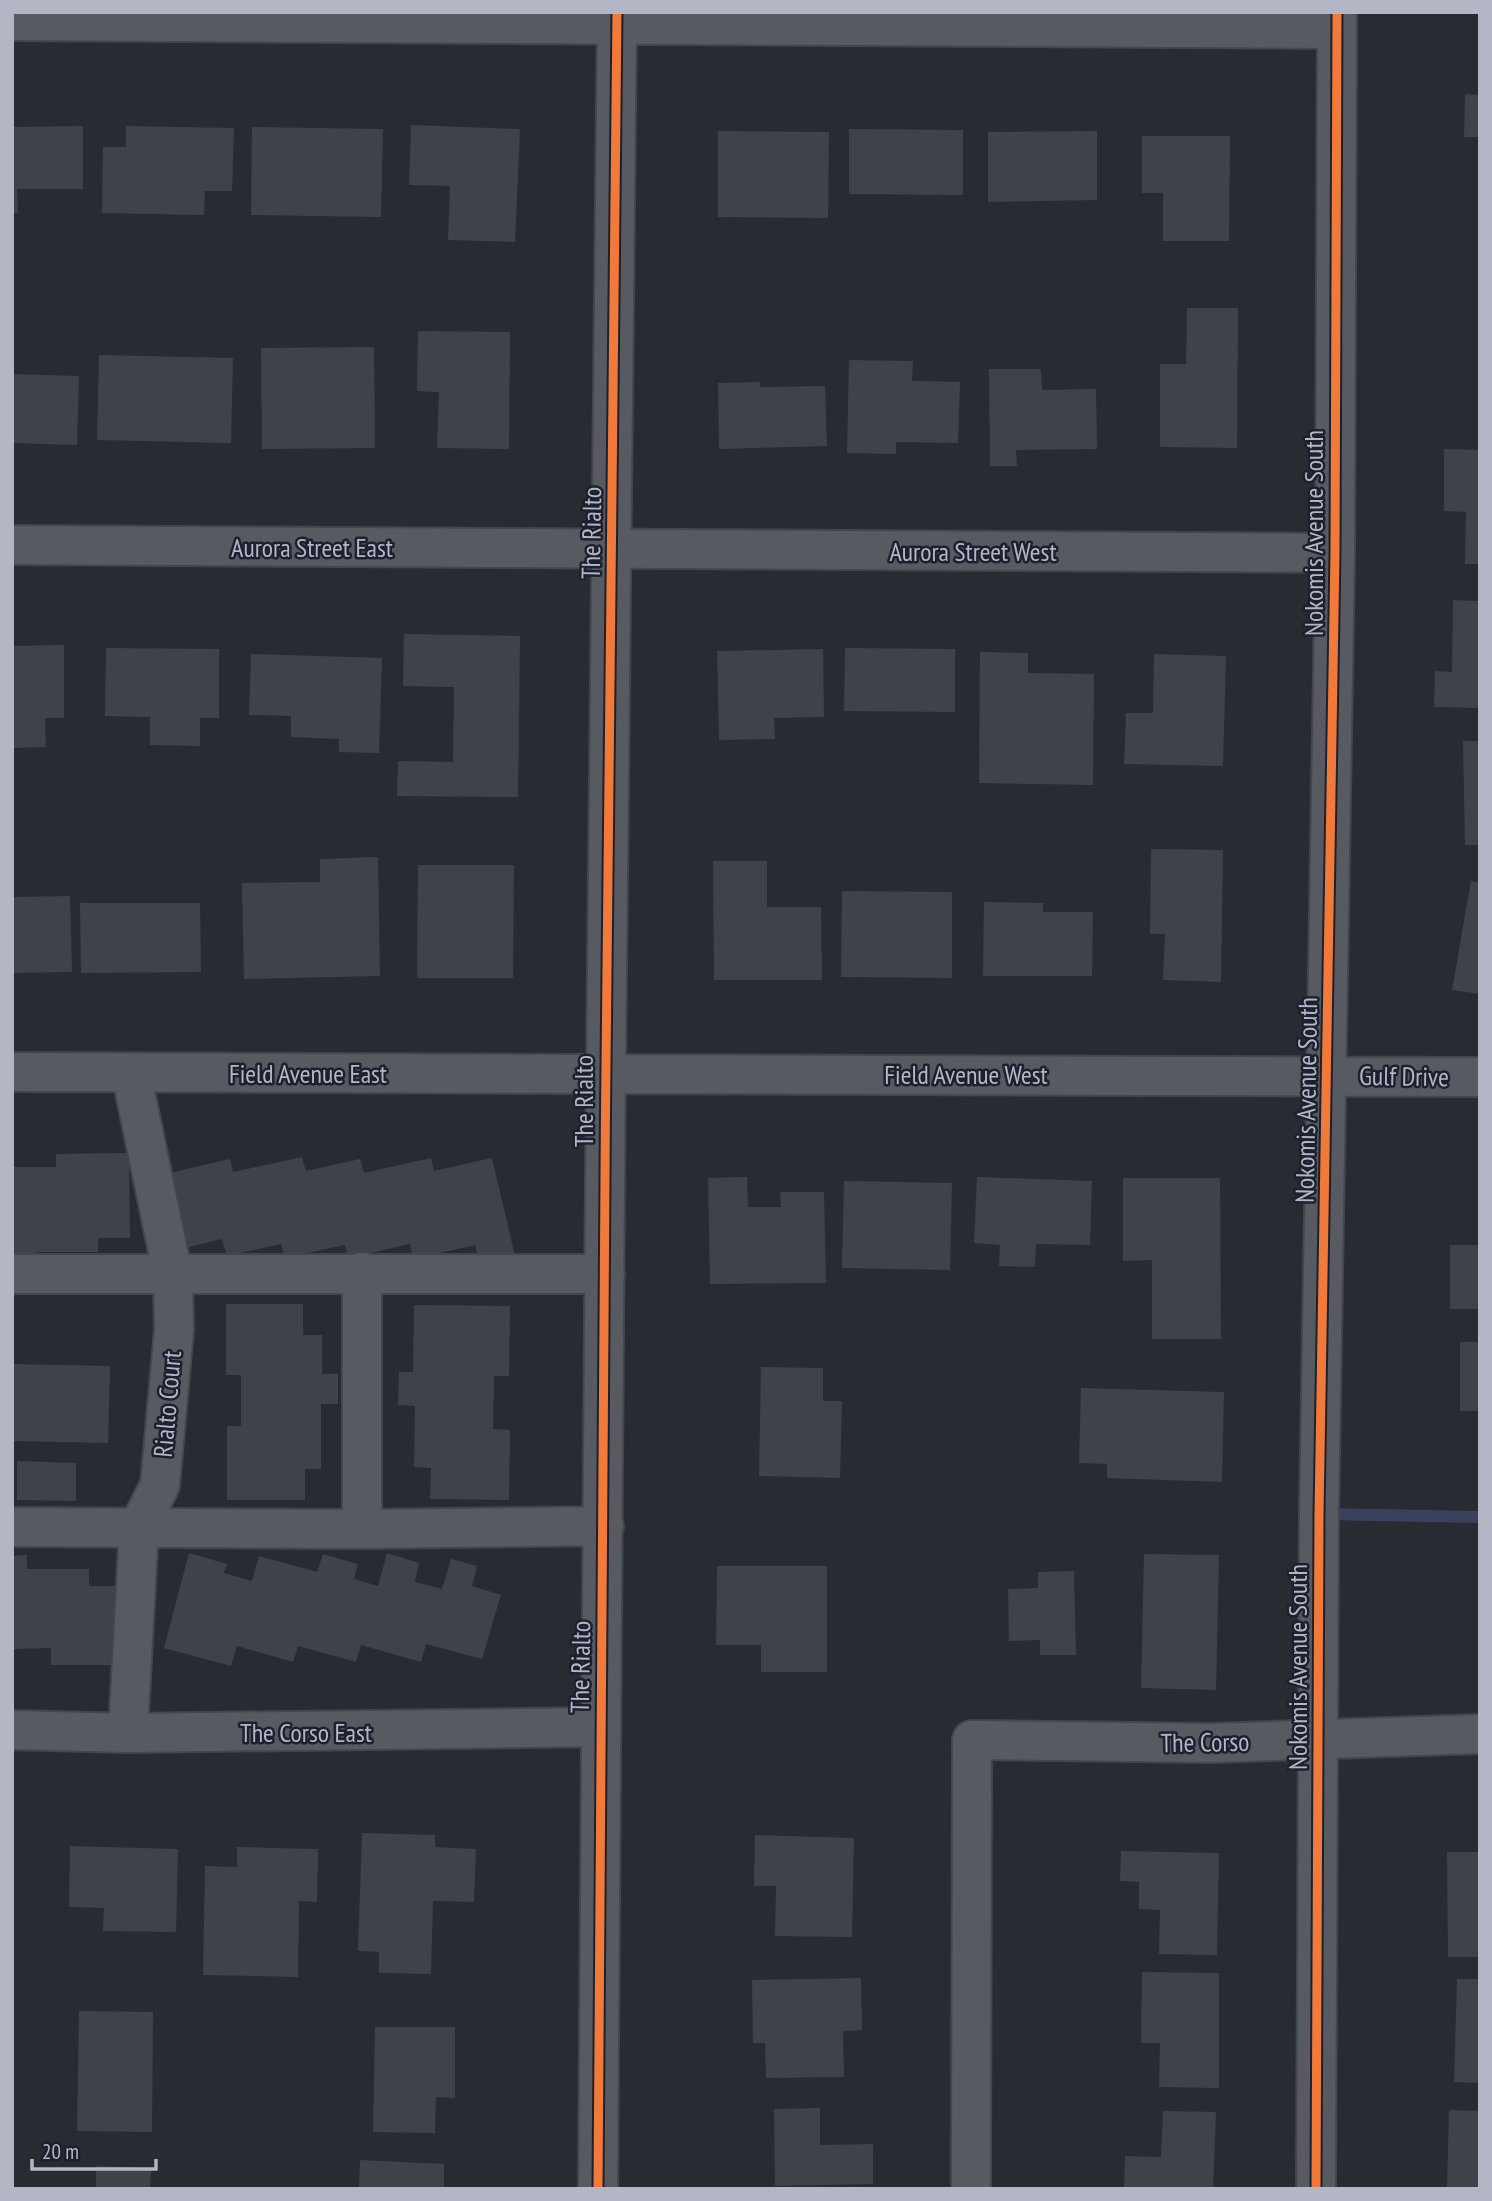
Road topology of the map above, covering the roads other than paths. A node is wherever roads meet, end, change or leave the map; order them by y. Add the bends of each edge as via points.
1 (617, 19) edge
2 (12, 21) edge
3 (1337, 21) edge
4 (12, 545) edge
5 (612, 549) junction
6 (1335, 553) junction
7 (12, 1072) edge
8 (131, 1073) junction
9 (604, 1073) junction
10 (1328, 1075) junction
11 (1480, 1077) edge
12 (362, 1272) junction
13 (12, 1274) edge
14 (606, 1274) junction
15 (173, 1275) junction
16 (604, 1526) junction
17 (12, 1527) edge
18 (139, 1527) junction
19 (362, 1529) junction
20 (599, 1727) junction
21 (12, 1730) edge
22 (128, 1733) junction
23 (1480, 1734) edge
24 (1317, 1739) junction
25 (598, 2189) edge
26 (971, 2189) edge
27 (1315, 2189) edge

1 - 2 street
1 - 3 street
1 - 5 street, The Rialto
3 - 6 street, Nokomis Avenue South
4 - 5 street, Aurora Street East
5 - 6 street, Aurora Street West
5 - 9 street, The Rialto
6 - 10 street, Nokomis Avenue South
7 - 8 street, Field Avenue East
8 - 9 street, Field Avenue East
8 - 15 street, Rialto Court
9 - 10 street, Field Avenue West
9 - 14 street, The Rialto
10 - 11 street, Gulf Drive
10 - 24 street, Nokomis Avenue South
12 - 14 street
12 - 15 street
12 - 19 street
13 - 15 street
14 - 16 street, The Rialto
15 - 18 street, Rialto Court via 174,1330 160,1485
16 - 19 street
16 - 20 street, The Rialto
17 - 18 street
18 - 19 street
18 - 22 street
20 - 22 street, The Corso East
20 - 25 street, The Rialto
21 - 22 street, The Corso East
23 - 24 street, The Corso
24 - 26 street, The Corso via 1211,1743 972,1740
24 - 27 street, Nokomis Avenue South

